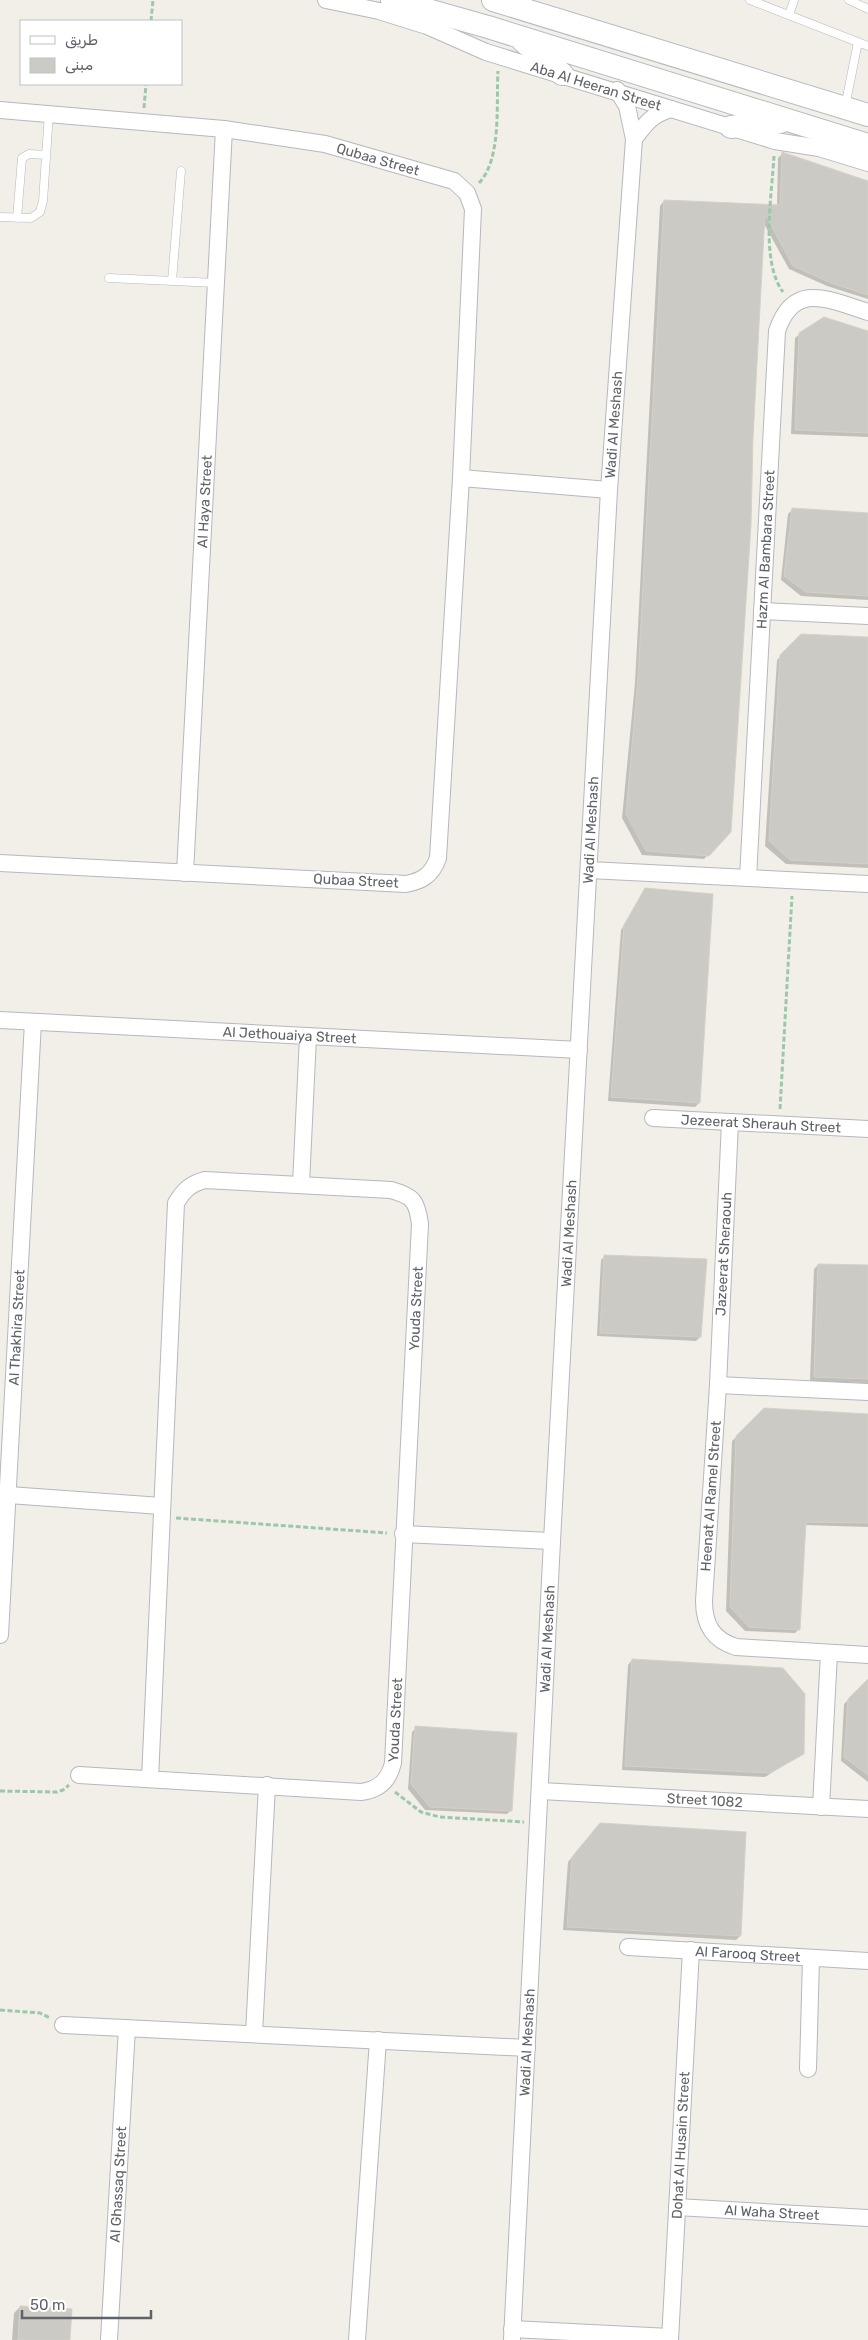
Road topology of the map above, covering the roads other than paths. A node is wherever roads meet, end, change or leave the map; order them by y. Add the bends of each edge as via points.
1 (326, 0) edge
2 (392, 0) edge
3 (493, 0) edge
4 (750, 0) edge
5 (794, 0) edge
6 (849, 0) edge
7 (868, 9) edge
8 (789, 15) junction
9 (516, 35) junction
10 (858, 42) junction
11 (868, 46) edge
12 (562, 74) junction
13 (617, 90) junction
14 (845, 108) junction
15 (671, 109) junction
16 (0, 110) edge
17 (49, 113) junction
18 (868, 115) edge
19 (789, 120) junction
20 (731, 127) junction
21 (224, 129) junction
22 (634, 139) junction
23 (868, 145) edge
24 (46, 155) junction
25 (868, 164) edge
26 (181, 171) dead end
27 (0, 217) edge
28 (17, 218) junction
29 (109, 278) dead end
30 (172, 281) junction
31 (216, 283) junction
32 (868, 312) edge
33 (462, 478) junction
34 (609, 490) junction
35 (762, 611) junction
36 (868, 616) edge
37 (0, 863) edge
38 (589, 870) junction
39 (185, 873) junction
40 (748, 878) junction
41 (868, 884) edge
42 (0, 1020) edge
43 (33, 1022) junction
44 (308, 1036) junction
45 (579, 1050) junction
46 (654, 1118) dead end
47 (730, 1122) junction
48 (868, 1130) edge
49 (301, 1184) junction
50 (718, 1385) junction
51 (868, 1392) edge
52 (9, 1495) junction
53 (161, 1511) junction
54 (403, 1534) junction
55 (552, 1541) junction
56 (0, 1635) edge
57 (829, 1653) junction
58 (868, 1655) edge
59 (79, 1776) road end
60 (150, 1779) junction
61 (267, 1785) junction
62 (540, 1791) junction
63 (820, 1807) junction
64 (868, 1810) edge
65 (628, 1947) dead end
66 (691, 1950) junction
67 (811, 1958) junction
68 (868, 1961) edge
69 (62, 2025) road end
70 (127, 2028) junction
71 (254, 2034) junction
72 (378, 2040) junction
73 (527, 2048) junction
74 (808, 2069) dead end
75 (677, 2207) junction
76 (868, 2218) edge
77 (512, 2335) edge
78 (670, 2338) edge
79 (109, 2340) edge
80 (357, 2340) edge

1 - 12 street, Aba Al Heeran Street via 379,11 486,52
2 - 9 street, Aba Al Heeran Street
3 - 14 street
4 - 8 lane
5 - 8 lane
6 - 7 lane
8 - 10 lane
9 - 12 street
9 - 19 street, Aba Al Heeran Street
10 - 11 lane
10 - 14 lane
12 - 13 street, Aba Al Heeran Street
13 - 15 street, Aba Al Heeran Street
13 - 22 street, Wadi Al Meshash via 627,106
14 - 18 street
15 - 20 street, Aba Al Heeran Street
15 - 22 street via 647,120
16 - 17 street, Qubaa Street
17 - 21 street, Qubaa Street
17 - 24 lane
19 - 20 street
19 - 23 street, Aba Al Heeran Street
20 - 25 street, Aba Al Heeran Street via 819,148
21 - 31 street, Al Haya Street
21 - 33 street, Qubaa Street via 348,150 454,181 467,193 473,209
22 - 34 street, Wadi Al Meshash
24 - 28 lane via 40,212 31,218
24 - 28 lane via 30,154 22,158
26 - 30 lane
27 - 28 lane
29 - 30 lane
30 - 31 lane
31 - 39 street, Al Haya Street
32 - 35 street, Hazm Al Bambara Street via 824,299 802,299 792,304 783,315 777,332
33 - 34 street
33 - 39 street, Qubaa Street via 435,868 421,881 406,884
34 - 38 street, Wadi Al Meshash
35 - 36 street
35 - 40 street, Hazm Al Bambara Street
37 - 39 street, Qubaa Street
38 - 40 street
38 - 45 street, Wadi Al Meshash
40 - 41 street
42 - 43 street, Al Jethouaiya Street
43 - 44 street, Al Jethouaiya Street
43 - 52 street, Al Thakhira Street
44 - 45 street, Al Jethouaiya Street
44 - 49 street
45 - 55 street, Wadi Al Meshash
46 - 47 street, Jezeerat Sherauh Street
47 - 48 street, Jezeerat Sherauh Street
47 - 50 street, Jazeerat Sheraouh
49 - 53 street, Youda Street via 205,1180 184,1190 176,1203
49 - 54 street, Youda Street via 391,1190 405,1194 418,1210 420,1224
50 - 51 street
50 - 57 street, Heenat Al Ramel Street via 704,1601 706,1623 718,1639 736,1646
52 - 53 street
52 - 56 street, Al Thakhira Street
53 - 60 street, Youda Street
54 - 55 street
54 - 61 street, Youda Street via 390,1774 378,1787 361,1792
55 - 62 street, Wadi Al Meshash
57 - 58 street, Heenat Al Ramel Street
57 - 63 street
59 - 60 street
60 - 61 street
61 - 71 street
62 - 63 street, Street 1082
62 - 73 street, Wadi Al Meshash
63 - 64 street, Street 1082
65 - 66 street, Al Farooq Street
66 - 67 street, Al Farooq Street
66 - 75 street, Dohat Al Husain Street
67 - 68 street, Al Farooq Street
67 - 74 street
69 - 70 street
70 - 71 street
70 - 79 street, Al Ghassaq Street
71 - 72 street
72 - 73 street
72 - 80 street
73 - 77 street, Wadi Al Meshash
75 - 76 street, Al Waha Street
75 - 78 street, Dohat Al Husain Street
77 - 78 street, Wadi Al Meshash

